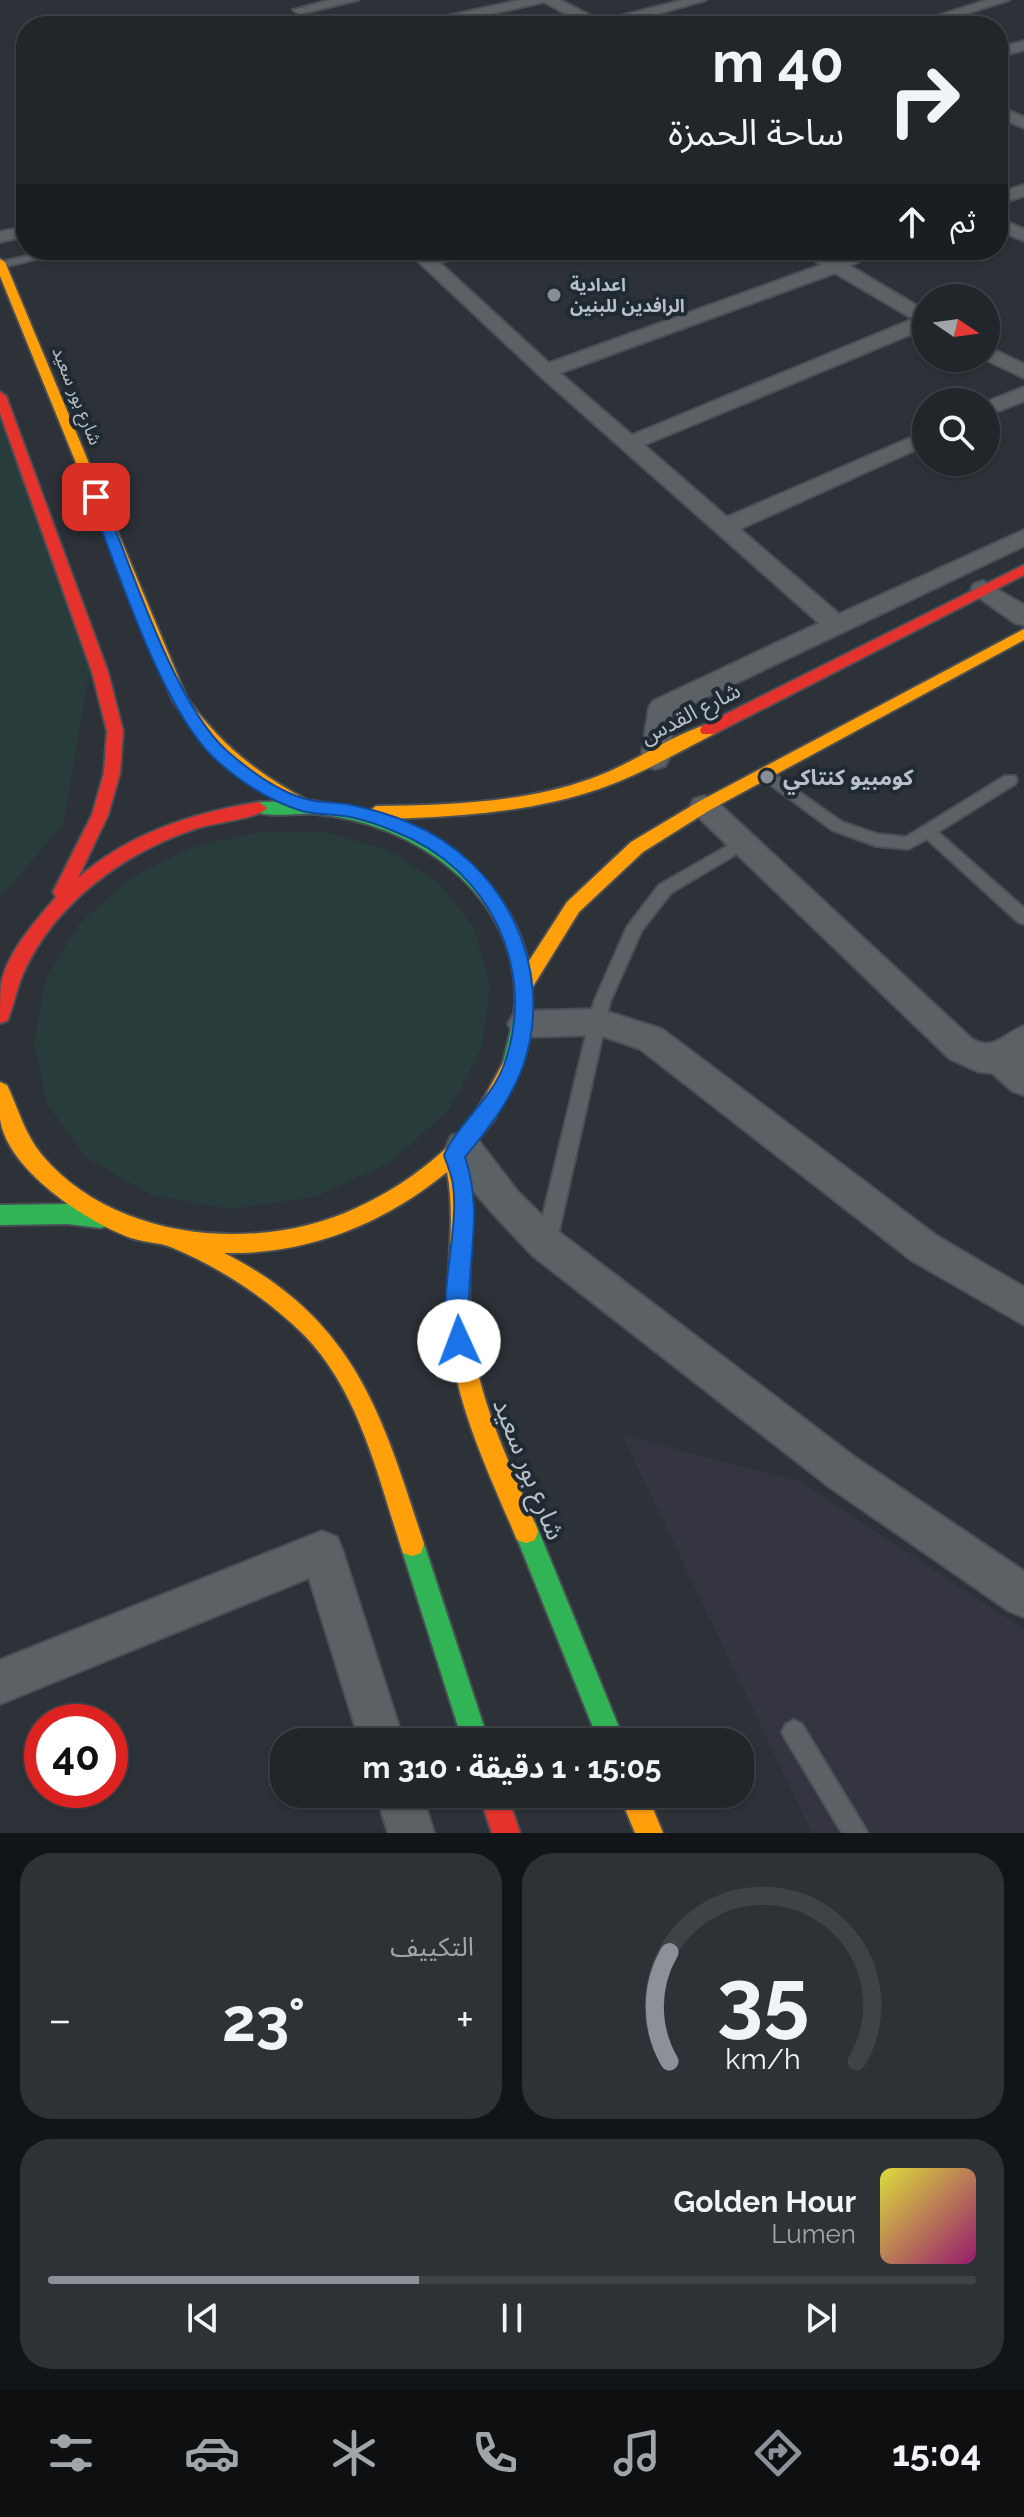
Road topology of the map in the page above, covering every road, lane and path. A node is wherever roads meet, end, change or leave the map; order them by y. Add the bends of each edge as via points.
1 (351, 0) edge
2 (539, 0) edge
3 (550, 0) edge
4 (699, 0) edge
5 (1002, 0) edge
6 (663, 4) edge
7 (300, 10) dead end
8 (466, 16) edge
9 (580, 16) edge
10 (624, 16) edge
11 (947, 16) edge
12 (426, 260) edge
13 (826, 260) edge
14 (849, 260) edge
15 (1, 264) edge
16 (836, 266) junction
17 (7, 295) edge
18 (912, 312) edge
19 (912, 326) edge
20 (1000, 359) edge
21 (546, 371) junction
22 (1024, 372) edge
23 (1024, 393) edge
24 (0, 396) edge
25 (1000, 404) edge
26 (631, 443) junction
27 (912, 443) edge
28 (725, 527) junction
29 (1024, 537) edge
30 (1024, 569) edge
31 (983, 589) junction
32 (1024, 617) edge
33 (835, 624) junction
34 (1024, 634) edge
35 (655, 759) junction
36 (765, 773) junction
37 (1010, 780) dead end
38 (305, 806) junction
39 (704, 806) junction
40 (352, 811) junction
41 (928, 831) junction
42 (743, 843) junction
43 (49, 914) junction
44 (1024, 918) edge
45 (525, 983) junction
46 (1, 1005) edge
47 (599, 1022) junction
48 (524, 1024) junction
49 (1012, 1050) edge
50 (1024, 1081) edge
51 (0, 1091) edge
52 (458, 1151) junction
53 (0, 1215) edge
54 (106, 1219) junction
55 (179, 1242) junction
56 (546, 1244) junction
57 (1024, 1307) edge
58 (1024, 1596) edge
59 (0, 1682) edge
60 (378, 1728) edge
61 (471, 1728) edge
62 (606, 1728) edge
63 (794, 1732) dead end
64 (403, 1808) edge
65 (498, 1808) edge
66 (639, 1808) edge
67 (411, 1833) edge
68 (506, 1833) edge
69 (649, 1833) edge
70 (856, 1833) edge

1 - 7 street
2 - 8 street
3 - 9 street
4 - 6 street
5 - 11 street
6 - 10 street
12 - 21 street
13 - 16 street
14 - 16 street
15 - 17 main road, شارع بور سعيد
16 - 18 street
16 - 21 street
17 - 38 main road, شارع بور سعيد via 180,699 219,753 256,783
19 - 26 street
20 - 22 street
21 - 26 street
23 - 25 street
24 - 43 main road via 93,652 115,729 110,775 91,836
26 - 28 street
27 - 28 street
28 - 33 street
29 - 33 street
30 - 31 main road, شارع القدس
31 - 32 street
31 - 35 main road, شارع القدس
33 - 35 street via 662,707
34 - 36 main road
35 - 40 main road, شارع القدس via 587,785 512,803 433,812
36 - 39 main road
36 - 41 lane via 837,826 876,840 908,843
37 - 41 lane
38 - 40 main road
38 - 43 main road via 221,814 139,843 90,875
39 - 42 street
39 - 45 main road via 637,847 593,885 555,931
40 - 45 main road via 404,828 450,854 487,889 512,933
41 - 44 lane
42 - 47 lane via 665,889 635,927 602,1002
42 - 49 street via 961,1049 978,1060
43 - 46 main road via 21,954
45 - 48 main road
47 - 48 street
47 - 56 lane
47 - 57 street via 651,1039 924,1248
48 - 52 main road via 513,1066 492,1108
49 - 50 street
51 - 54 main road via 22,1146 58,1187
52 - 55 main road via 410,1191 357,1219 299,1238 238,1246
52 - 56 street
52 - 62 main road, شارع بور سعيد via 465,1216 459,1341 467,1386
53 - 54 main road
54 - 55 main road
55 - 61 main road via 269,1288 329,1345 353,1380 375,1432
56 - 58 street via 842,1472
59 - 60 street via 322,1552
63 - 70 lane
64 - 67 street
65 - 68 main road
66 - 69 main road

